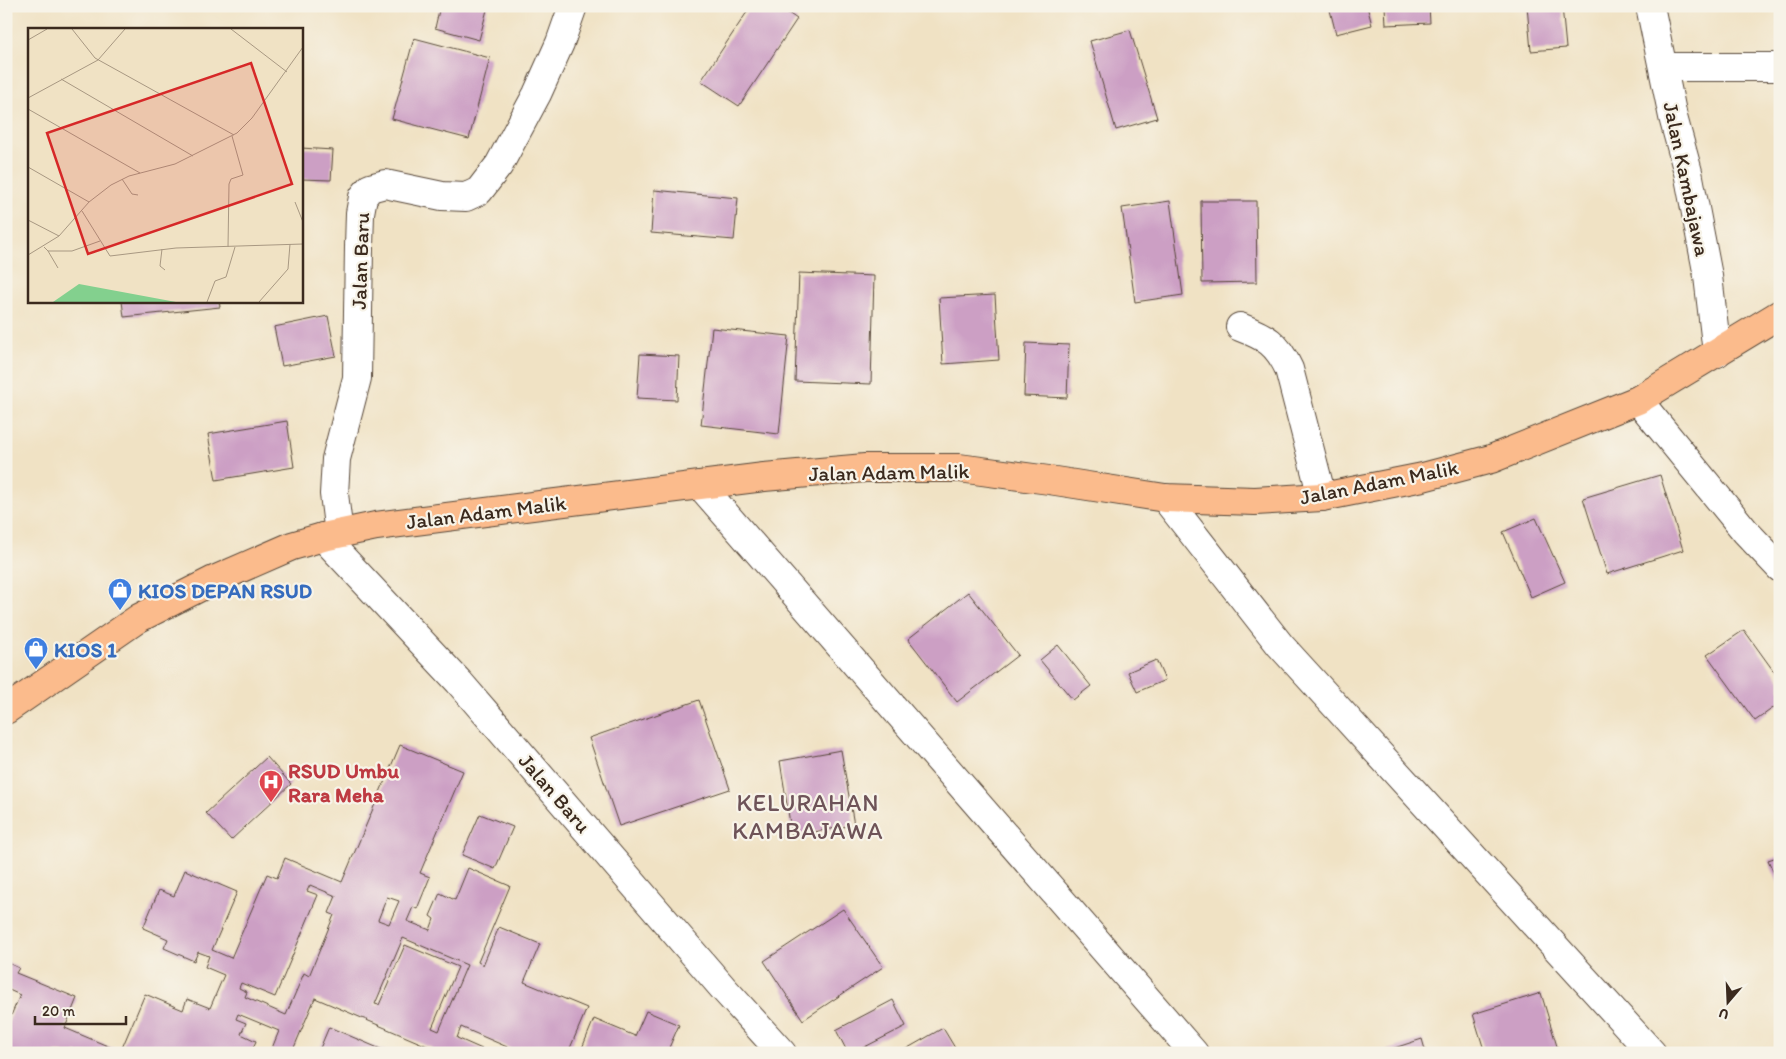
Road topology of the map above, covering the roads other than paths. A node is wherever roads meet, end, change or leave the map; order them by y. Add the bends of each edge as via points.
1 (573, 6) edge
2 (1650, 6) edge
3 (1664, 67) junction
4 (1780, 67) edge
5 (1780, 314) edge
6 (1240, 327) dead end
7 (1717, 353) junction
8 (1638, 400) junction
9 (700, 485) junction
10 (1322, 497) junction
11 (1165, 498) junction
12 (331, 535) junction
13 (1780, 568) edge
14 (6, 710) edge
15 (782, 1053) edge
16 (1194, 1053) edge
17 (1652, 1053) edge

1 - 12 street, Jalan Baru via 537,94 499,165 479,191 466,197 442,196 385,184 370,188 363,197 359,247 358,378 336,459
2 - 3 street, Jalan Kambajawa
3 - 4 street
3 - 7 street, Jalan Kambajawa via 1708,276
5 - 7 highway, Jalan Adam Malik
6 - 10 street via 1262,336 1282,354 1289,369
7 - 8 highway, Jalan Adam Malik
8 - 10 highway, Jalan Adam Malik via 1491,458 1423,477
8 - 13 street via 1746,532
9 - 11 highway, Jalan Adam Malik via 865,468 959,468
9 - 12 highway, Jalan Adam Malik via 376,526
9 - 16 street
10 - 11 highway, Jalan Adam Malik via 1255,502
11 - 17 street via 1280,645
12 - 14 highway, Jalan Adam Malik via 292,546 139,618
12 - 15 street, Jalan Baru

